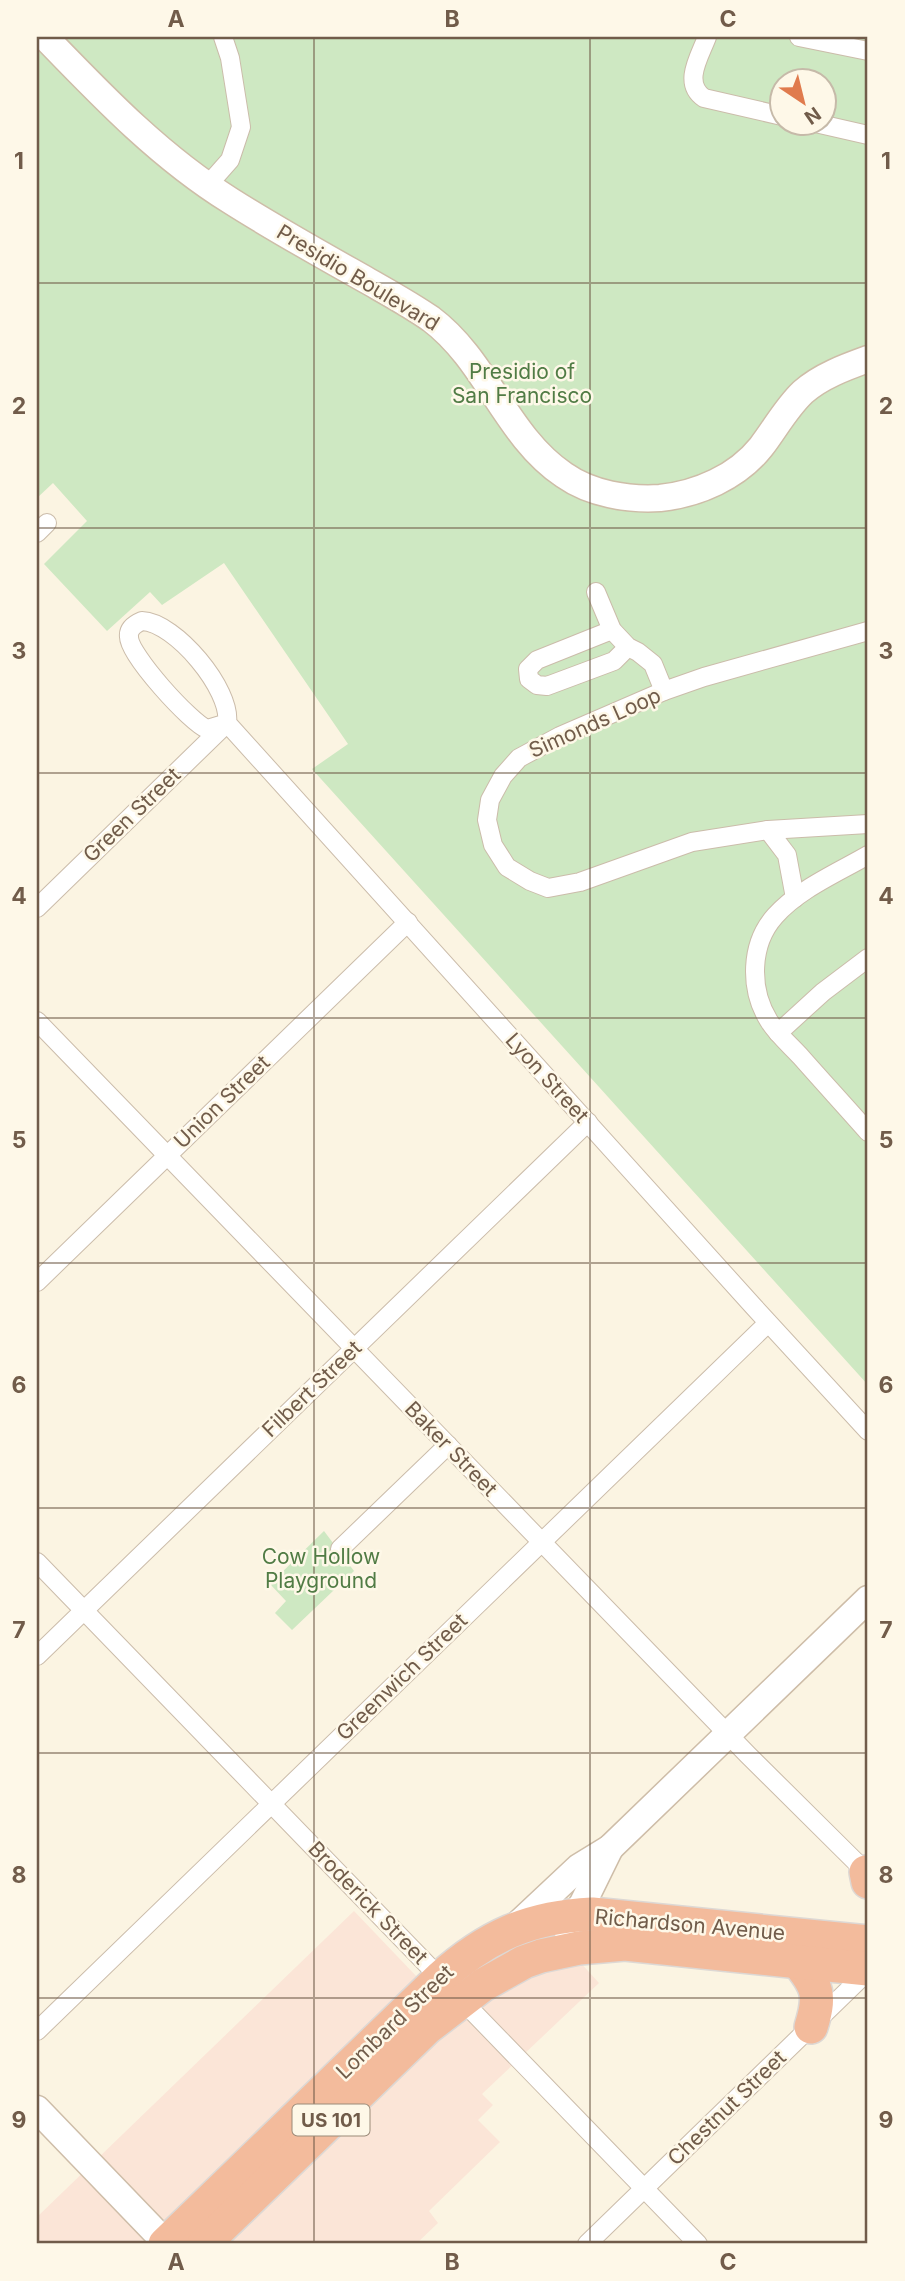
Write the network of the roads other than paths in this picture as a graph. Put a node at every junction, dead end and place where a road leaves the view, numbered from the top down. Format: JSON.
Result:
{"nodes":[{"id":1,"x":45,"y":37,"type":"edge"},
{"id":2,"x":223,"y":37,"type":"edge"},
{"id":3,"x":707,"y":37,"type":"edge"},
{"id":4,"x":799,"y":37,"type":"edge"},
{"id":5,"x":868,"y":51,"type":"edge"},
{"id":6,"x":768,"y":113,"type":"edge"},
{"id":7,"x":838,"y":128,"type":"edge"},
{"id":8,"x":868,"y":135,"type":"edge"},
{"id":9,"x":207,"y":186,"type":"junction"},
{"id":10,"x":868,"y":359,"type":"edge"},
{"id":11,"x":596,"y":592,"type":"dead end"},
{"id":12,"x":612,"y":630,"type":"junction"},
{"id":13,"x":868,"y":631,"type":"edge"},
{"id":14,"x":628,"y":647,"type":"junction"},
{"id":15,"x":664,"y":691,"type":"junction"},
{"id":16,"x":227,"y":723,"type":"junction"},
{"id":17,"x":868,"y":824,"type":"edge"},
{"id":18,"x":768,"y":830,"type":"junction"},
{"id":19,"x":868,"y":855,"type":"edge"},
{"id":20,"x":795,"y":898,"type":"junction"},
{"id":21,"x":37,"y":908,"type":"edge"},
{"id":22,"x":408,"y":922,"type":"junction"},
{"id":23,"x":868,"y":958,"type":"edge"},
{"id":24,"x":37,"y":1021,"type":"edge"},
{"id":25,"x":778,"y":1033,"type":"junction"},
{"id":26,"x":587,"y":1122,"type":"junction"},
{"id":27,"x":868,"y":1132,"type":"edge"},
{"id":28,"x":167,"y":1156,"type":"junction"},
{"id":29,"x":37,"y":1282,"type":"edge"},
{"id":30,"x":768,"y":1323,"type":"junction"},
{"id":31,"x":354,"y":1349,"type":"junction"},
{"id":32,"x":868,"y":1431,"type":"edge"},
{"id":33,"x":447,"y":1445,"type":"junction"},
{"id":34,"x":541,"y":1542,"type":"junction"},
{"id":35,"x":340,"y":1549,"type":"dead end"},
{"id":36,"x":37,"y":1562,"type":"edge"},
{"id":37,"x":868,"y":1599,"type":"edge"},
{"id":38,"x":84,"y":1611,"type":"junction"},
{"id":39,"x":37,"y":1656,"type":"edge"},
{"id":40,"x":728,"y":1734,"type":"junction"},
{"id":41,"x":271,"y":1804,"type":"junction"},
{"id":42,"x":610,"y":1848,"type":"junction"},
{"id":43,"x":867,"y":1876,"type":"edge"},
{"id":44,"x":868,"y":1914,"type":"edge"},
{"id":45,"x":575,"y":1915,"type":"junction"},
{"id":46,"x":513,"y":1929,"type":"junction"},
{"id":47,"x":856,"y":1941,"type":"edge"},
{"id":48,"x":797,"y":1961,"type":"junction"},
{"id":49,"x":524,"y":1962,"type":"junction"},
{"id":50,"x":868,"y":1970,"type":"edge"},
{"id":51,"x":451,"y":1989,"type":"junction"},
{"id":52,"x":811,"y":2026,"type":"junction"},
{"id":53,"x":37,"y":2031,"type":"edge"},
{"id":54,"x":37,"y":2109,"type":"edge"},
{"id":55,"x":644,"y":2188,"type":"junction"},
{"id":56,"x":166,"y":2244,"type":"edge"},
{"id":57,"x":204,"y":2244,"type":"edge"},
{"id":58,"x":587,"y":2244,"type":"edge"},
{"id":59,"x":698,"y":2244,"type":"edge"}],
"edges":[{"from":1,"to":9,"type":"street","name":"Presidio Boulevard"},
{"from":2,"to":9,"type":"street"},
{"from":3,"to":6,"type":"street"},
{"from":4,"to":5,"type":"street"},
{"from":7,"to":8,"type":"street"},
{"from":9,"to":10,"type":"street","name":"Presidio Boulevard"},
{"from":11,"to":12,"type":"street"},
{"from":12,"to":14,"type":"street"},
{"from":12,"to":14,"type":"street"},
{"from":13,"to":15,"type":"street","name":"Simonds Loop"},
{"from":14,"to":15,"type":"street"},
{"from":15,"to":18,"type":"street","name":"Simonds Loop"},
{"from":16,"to":16,"type":"street","name":"Lyon Street"},
{"from":16,"to":21,"type":"street","name":"Green Street"},
{"from":16,"to":22,"type":"street","name":"Lyon Street"},
{"from":17,"to":18,"type":"street","name":"Simonds Loop"},
{"from":18,"to":20,"type":"street"},
{"from":19,"to":20,"type":"street"},
{"from":20,"to":25,"type":"street"},
{"from":22,"to":26,"type":"street","name":"Lyon Street"},
{"from":22,"to":28,"type":"street","name":"Union Street"},
{"from":23,"to":25,"type":"street"},
{"from":24,"to":28,"type":"street","name":"Baker Street"},
{"from":25,"to":27,"type":"street"},
{"from":26,"to":30,"type":"street","name":"Lyon Street"},
{"from":26,"to":31,"type":"street","name":"Filbert Street"},
{"from":28,"to":29,"type":"street","name":"Union Street"},
{"from":28,"to":31,"type":"street","name":"Baker Street"},
{"from":30,"to":32,"type":"street","name":"Lyon Street"},
{"from":30,"to":34,"type":"street","name":"Greenwich Street"},
{"from":31,"to":33,"type":"street","name":"Baker Street"},
{"from":31,"to":38,"type":"street","name":"Filbert Street"},
{"from":33,"to":34,"type":"street","name":"Baker Street"},
{"from":33,"to":35,"type":"street"},
{"from":34,"to":40,"type":"street","name":"Baker Street"},
{"from":34,"to":41,"type":"street","name":"Greenwich Street"},
{"from":36,"to":38,"type":"street","name":"Broderick Street"},
{"from":37,"to":40,"type":"street","name":"Lombard Street"},
{"from":38,"to":39,"type":"street","name":"Filbert Street"},
{"from":38,"to":41,"type":"street","name":"Broderick Street"},
{"from":40,"to":42,"type":"street","name":"Lombard Street"},
{"from":40,"to":43,"type":"street","name":"Baker Street"},
{"from":41,"to":51,"type":"street","name":"Broderick Street"},
{"from":41,"to":53,"type":"street","name":"Greenwich Street"},
{"from":42,"to":45,"type":"street","name":"Lombard Street"},
{"from":42,"to":46,"type":"street","name":"Lombard Street"},
{"from":44,"to":47,"type":"highway"},
{"from":45,"to":46,"type":"highway","name":"Richardson Avenue","number":"US 101"},
{"from":45,"to":47,"type":"highway","name":"Richardson Avenue","number":"US 101"},
{"from":45,"to":49,"type":"street","name":"Lombard Street"},
{"from":46,"to":51,"type":"highway","name":"Lombard Street","number":"US 101"},
{"from":48,"to":49,"type":"highway","name":"Richardson Avenue","number":"US 101"},
{"from":48,"to":50,"type":"highway","name":"Richardson Avenue","number":"US 101"},
{"from":48,"to":52,"type":"highway"},
{"from":49,"to":51,"type":"highway","name":"Lombard Street","number":"US 101"},
{"from":50,"to":52,"type":"street","name":"Chestnut Street"},
{"from":51,"to":55,"type":"street","name":"Broderick Street"},
{"from":51,"to":56,"type":"highway","name":"Lombard Street","number":"US 101"},
{"from":51,"to":57,"type":"highway","name":"Lombard Street","number":"US 101"},
{"from":52,"to":55,"type":"street","name":"Chestnut Street"},
{"from":54,"to":56,"type":"street"},
{"from":55,"to":58,"type":"street","name":"Chestnut Street"},
{"from":55,"to":59,"type":"street","name":"Broderick Street"}]}
